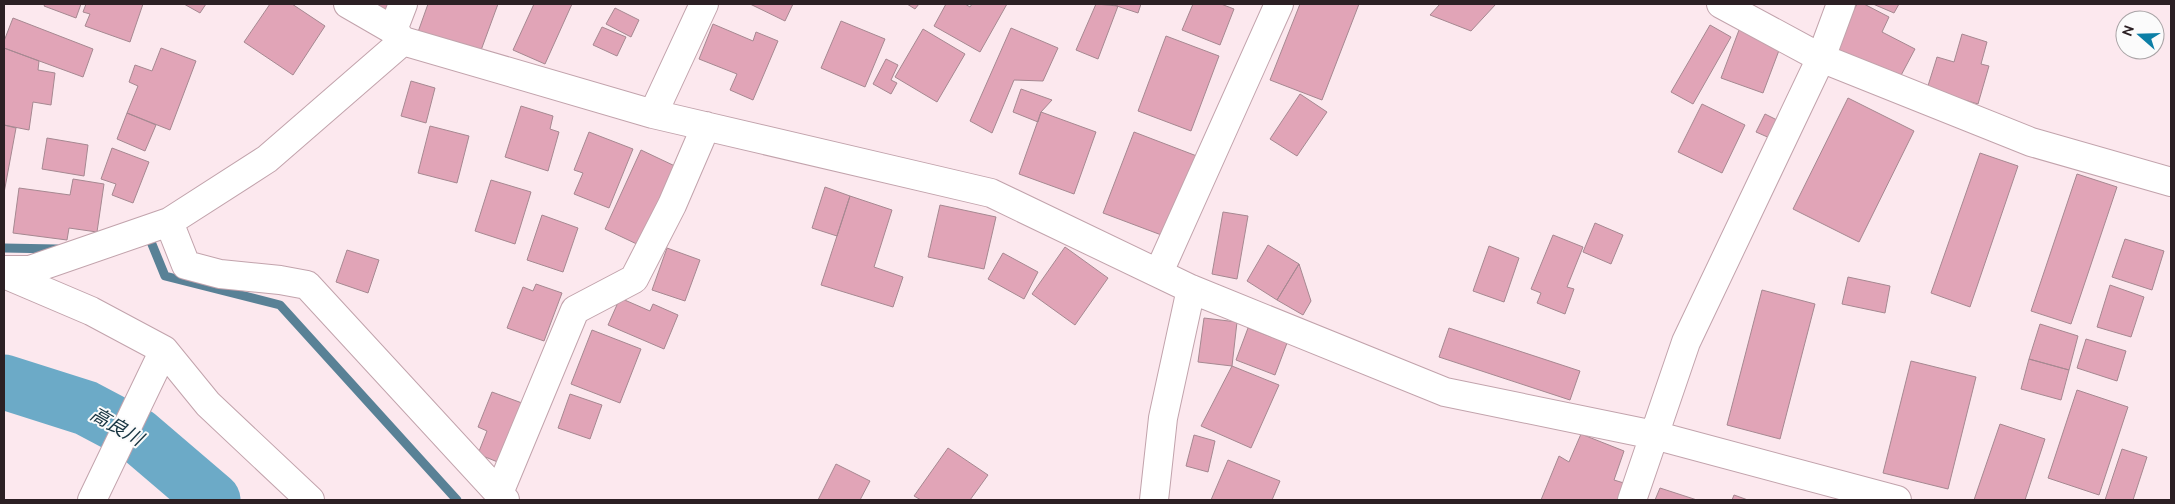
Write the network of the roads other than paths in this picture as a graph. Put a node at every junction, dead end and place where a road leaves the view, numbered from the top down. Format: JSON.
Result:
{"nodes":[{"id":1,"x":348,"y":4,"type":"edge"},
{"id":2,"x":403,"y":4,"type":"edge"},
{"id":3,"x":704,"y":4,"type":"edge"},
{"id":4,"x":1279,"y":4,"type":"edge"},
{"id":5,"x":1721,"y":4,"type":"edge"},
{"id":6,"x":1841,"y":4,"type":"edge"},
{"id":7,"x":398,"y":36,"type":"junction"},
{"id":8,"x":1821,"y":58,"type":"junction"},
{"id":9,"x":653,"y":114,"type":"junction"},
{"id":10,"x":706,"y":126,"type":"junction"},
{"id":11,"x":2171,"y":182,"type":"edge"},
{"id":12,"x":169,"y":222,"type":"junction"},
{"id":13,"x":4,"y":272,"type":"edge"},
{"id":14,"x":1159,"y":272,"type":"junction"},
{"id":15,"x":1191,"y":289,"type":"junction"},
{"id":16,"x":164,"y":350,"type":"junction"},
{"id":17,"x":1654,"y":435,"type":"junction"},
{"id":18,"x":502,"y":497,"type":"edge"},
{"id":19,"x":92,"y":500,"type":"edge"},
{"id":20,"x":310,"y":500,"type":"edge"},
{"id":21,"x":1154,"y":500,"type":"edge"},
{"id":22,"x":1632,"y":500,"type":"edge"},
{"id":23,"x":1897,"y":500,"type":"edge"}],
"edges":[{"from":1,"to":7,"type":"street"},
{"from":2,"to":7,"type":"street"},
{"from":3,"to":9,"type":"street"},
{"from":4,"to":14,"type":"street"},
{"from":5,"to":8,"type":"street"},
{"from":6,"to":8,"type":"street"},
{"from":7,"to":9,"type":"street"},
{"from":7,"to":12,"type":"street"},
{"from":8,"to":11,"type":"street"},
{"from":8,"to":17,"type":"street"},
{"from":9,"to":10,"type":"street"},
{"from":10,"to":14,"type":"street"},
{"from":10,"to":18,"type":"street"},
{"from":12,"to":13,"type":"street"},
{"from":12,"to":18,"type":"street"},
{"from":13,"to":16,"type":"street"},
{"from":14,"to":15,"type":"street"},
{"from":15,"to":17,"type":"street"},
{"from":15,"to":21,"type":"street"},
{"from":16,"to":19,"type":"street"},
{"from":16,"to":20,"type":"street"},
{"from":17,"to":22,"type":"street"},
{"from":17,"to":23,"type":"street"}]}
